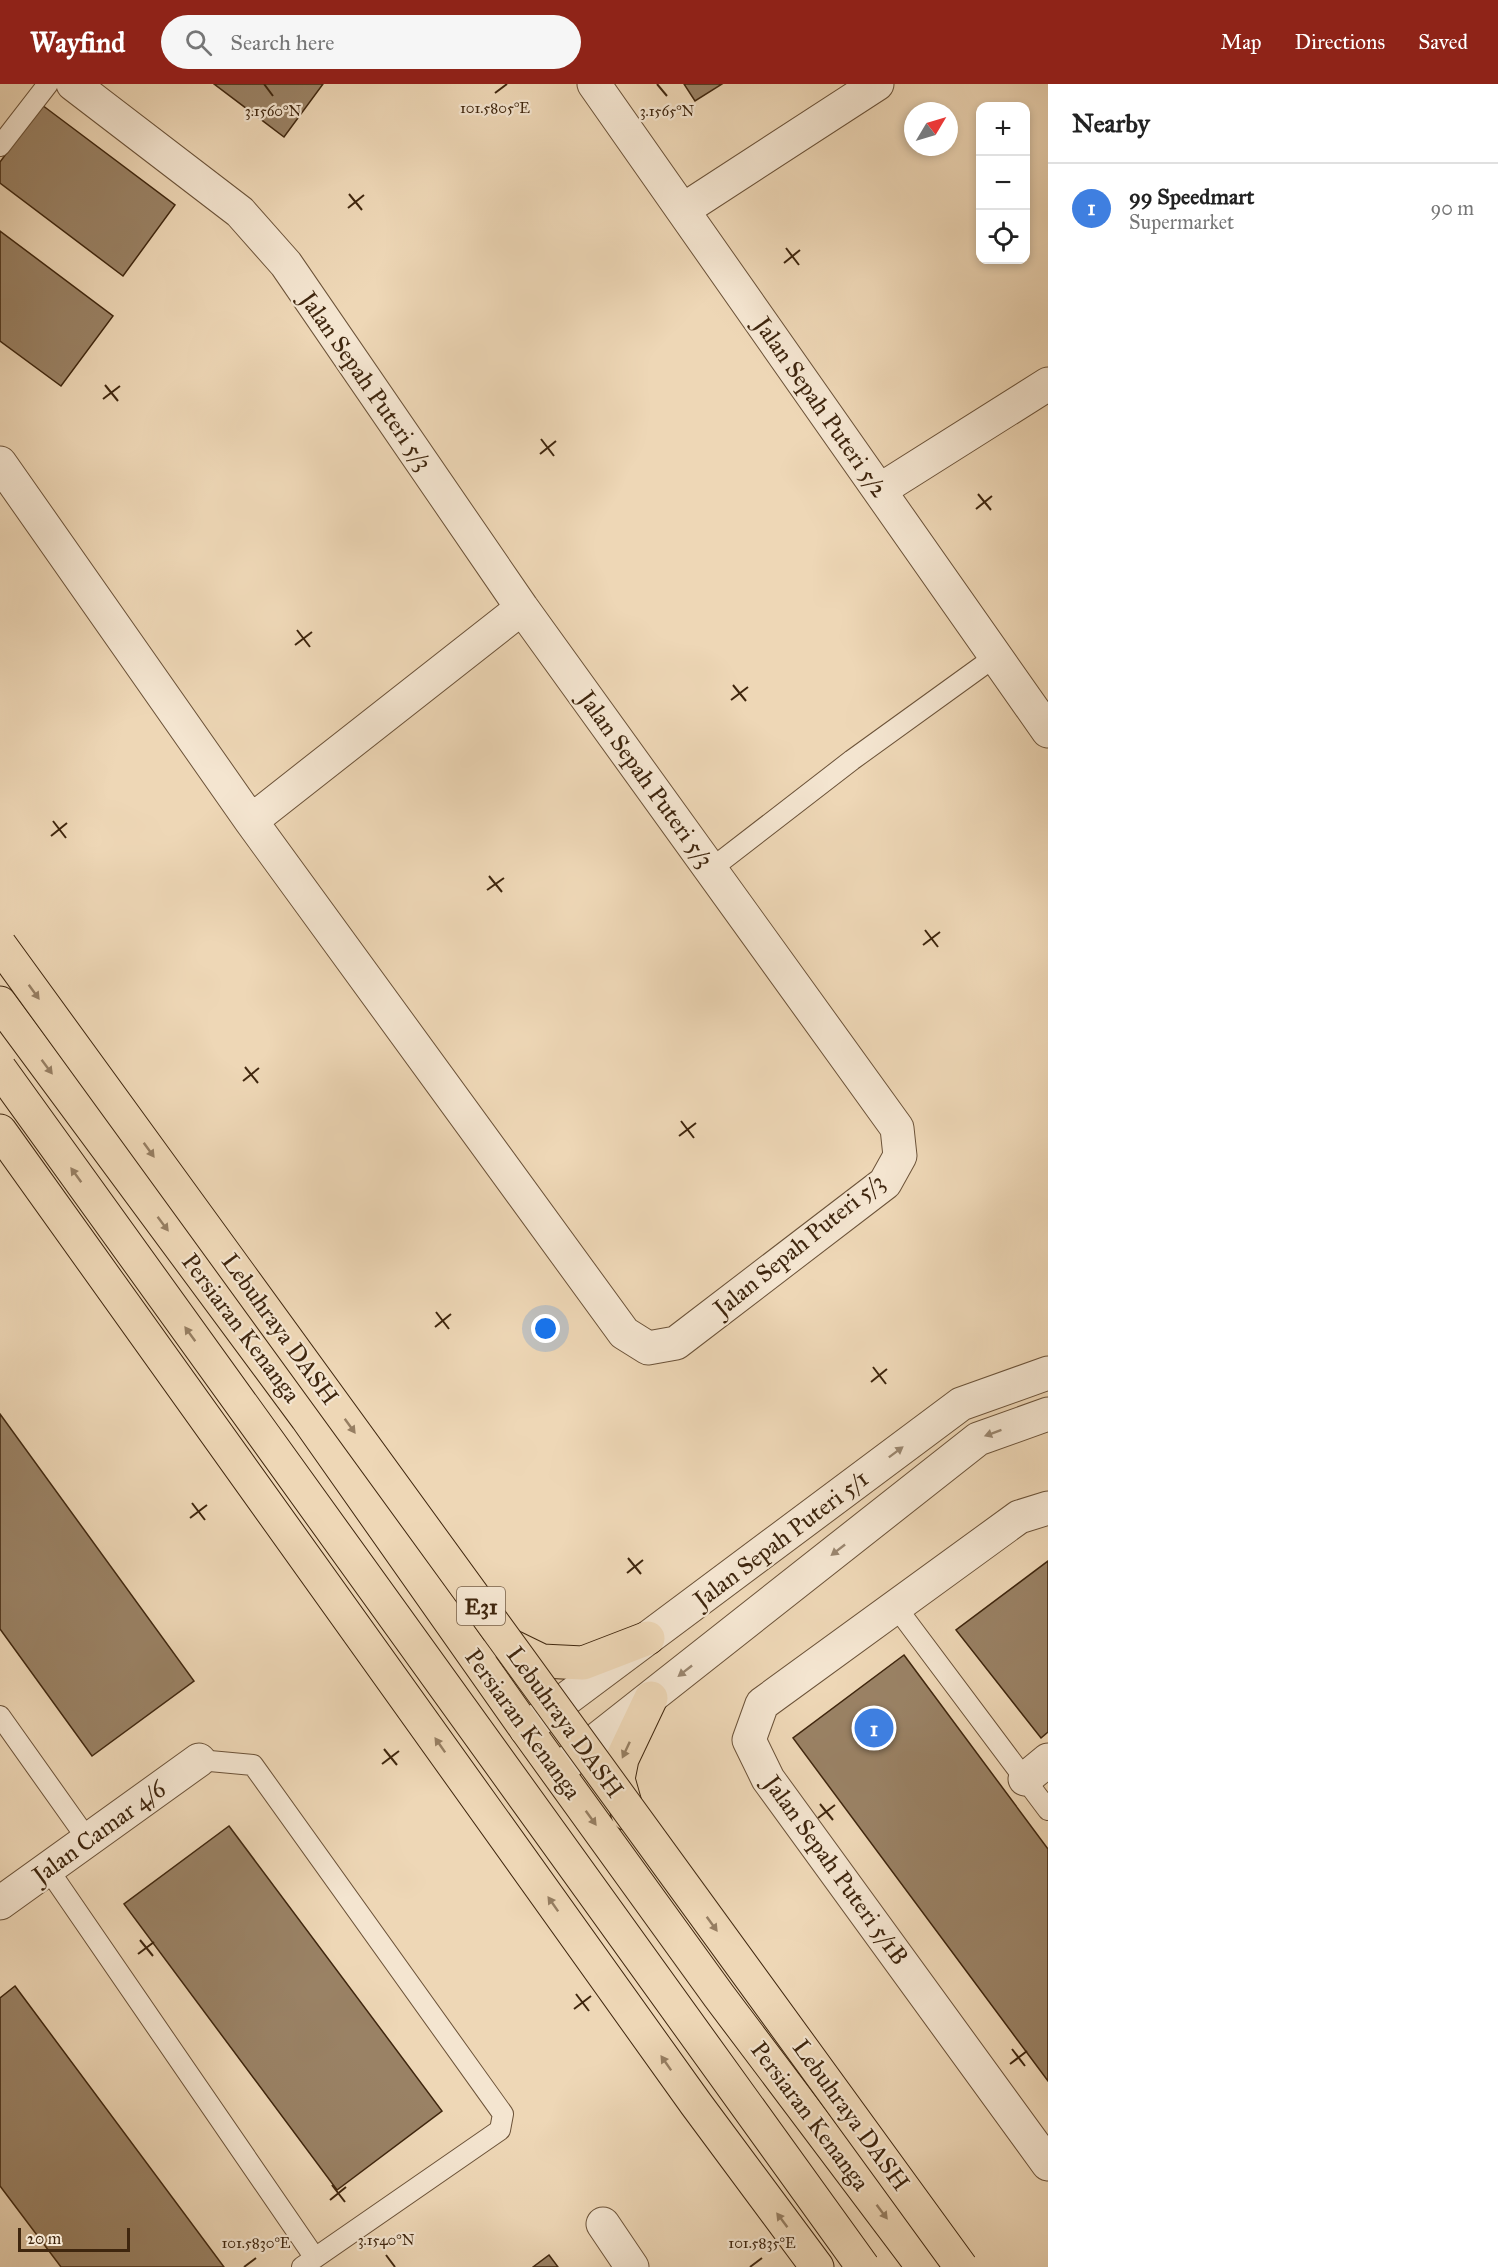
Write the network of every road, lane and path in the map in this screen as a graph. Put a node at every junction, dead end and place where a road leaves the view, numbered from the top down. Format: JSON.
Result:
{"nodes":[{"id":1,"x":48,"y":84,"type":"edge"},
{"id":2,"x":74,"y":84,"type":"edge"},
{"id":3,"x":594,"y":84,"type":"edge"},
{"id":4,"x":877,"y":84,"type":"edge"},
{"id":5,"x":0,"y":146,"type":"edge"},
{"id":6,"x":683,"y":210,"type":"junction"},
{"id":7,"x":1048,"y":384,"type":"edge"},
{"id":8,"x":0,"y":462,"type":"edge"},
{"id":9,"x":880,"y":490,"type":"junction"},
{"id":10,"x":522,"y":608,"type":"junction"},
{"id":11,"x":996,"y":656,"type":"junction"},
{"id":12,"x":1048,"y":731,"type":"edge"},
{"id":13,"x":251,"y":820,"type":"junction"},
{"id":14,"x":711,"y":869,"type":"junction"},
{"id":15,"x":0,"y":945,"type":"edge"},
{"id":16,"x":0,"y":1003,"type":"edge"},
{"id":17,"x":0,"y":1069,"type":"edge"},
{"id":18,"x":0,"y":1131,"type":"edge"},
{"id":19,"x":63,"y":1217,"type":"junction"},
{"id":20,"x":1048,"y":1373,"type":"edge"},
{"id":21,"x":1048,"y":1414,"type":"edge"},
{"id":22,"x":307,"y":1418,"type":"junction"},
{"id":23,"x":1048,"y":1508,"type":"edge"},
{"id":24,"x":896,"y":1607,"type":"junction"},
{"id":25,"x":648,"y":1638,"type":"junction"},
{"id":26,"x":651,"y":1698,"type":"junction"},
{"id":27,"x":0,"y":1716,"type":"edge"},
{"id":28,"x":526,"y":1729,"type":"junction"},
{"id":29,"x":199,"y":1760,"type":"joint"},
{"id":30,"x":1036,"y":1769,"type":"edge"},
{"id":31,"x":557,"y":1771,"type":"junction"},
{"id":32,"x":523,"y":1774,"type":"junction"},
{"id":33,"x":1048,"y":1810,"type":"edge"},
{"id":34,"x":88,"y":1840,"type":"junction"},
{"id":35,"x":48,"y":1869,"type":"junction"},
{"id":36,"x":0,"y":1903,"type":"edge"},
{"id":37,"x":719,"y":1996,"type":"junction"},
{"id":38,"x":1048,"y":2164,"type":"edge"},
{"id":39,"x":603,"y":2224,"type":"dead end"},
{"id":40,"x":308,"y":2263,"type":"edge"},
{"id":41,"x":632,"y":2267,"type":"edge"},
{"id":42,"x":817,"y":2267,"type":"edge"},
{"id":43,"x":835,"y":2267,"type":"edge"},
{"id":44,"x":863,"y":2267,"type":"edge"},
{"id":45,"x":923,"y":2267,"type":"edge"},
{"id":46,"x":961,"y":2267,"type":"edge"}],
"edges":[{"from":1,"to":5,"type":"lane"},
{"from":2,"to":10,"type":"street","name":"Jalan Sepah Puteri 5/3"},
{"from":3,"to":6,"type":"street","name":"Jalan Sepah Puteri 5/2"},
{"from":4,"to":6,"type":"street"},
{"from":6,"to":9,"type":"street","name":"Jalan Sepah Puteri 5/2"},
{"from":7,"to":9,"type":"street"},
{"from":8,"to":13,"type":"street","name":"Jalan Sepah Puteri 5/3"},
{"from":9,"to":11,"type":"street","name":"Jalan Sepah Puteri 5/2"},
{"from":10,"to":13,"type":"street"},
{"from":10,"to":14,"type":"street","name":"Jalan Sepah Puteri 5/3"},
{"from":11,"to":12,"type":"street","name":"Jalan Sepah Puteri 5/2"},
{"from":11,"to":14,"type":"lane"},
{"from":13,"to":14,"type":"street","name":"Jalan Sepah Puteri 5/3"},
{"from":15,"to":46,"type":"main road","name":"Lebuhraya DASH","number":"E31","one_way":true,"bridge":true},
{"from":16,"to":22,"type":"main road","name":"Persiaran Kenanga","one_way":true},
{"from":44,"to":17,"type":"main road","one_way":true,"bridge":true},
{"from":18,"to":19,"type":"main road"},
{"from":19,"to":32,"type":"main road"},
{"from":42,"to":19,"type":"main road","one_way":true},
{"from":25,"to":20,"type":"street","name":"Jalan Sepah Puteri 5/1","one_way":true},
{"from":21,"to":26,"type":"street","one_way":true},
{"from":22,"to":25,"type":"main road"},
{"from":22,"to":28,"type":"main road","name":"Persiaran Kenanga"},
{"from":23,"to":24,"type":"street","name":"Jalan Sepah Puteri 5/1B"},
{"from":24,"to":30,"type":"lane"},
{"from":24,"to":38,"type":"street","name":"Jalan Sepah Puteri 5/1B"},
{"from":25,"to":28,"type":"street","name":"Jalan Sepah Puteri 5/1"},
{"from":26,"to":31,"type":"street"},
{"from":26,"to":37,"type":"main road","one_way":true},
{"from":27,"to":34,"type":"lane"},
{"from":28,"to":31,"type":"main road","name":"Persiaran Kenanga"},
{"from":28,"to":32,"type":"main road"},
{"from":29,"to":34,"type":"street","name":"Jalan Camar 4/6"},
{"from":29,"to":40,"type":"lane"},
{"from":30,"to":33,"type":"lane"},
{"from":31,"to":32,"type":"main road"},
{"from":31,"to":37,"type":"main road","name":"Persiaran Kenanga","one_way":true},
{"from":32,"to":43,"type":"main road"},
{"from":34,"to":35,"type":"street","name":"Jalan Camar 4/6"},
{"from":35,"to":36,"type":"street","name":"Jalan Camar 4/6"},
{"from":35,"to":40,"type":"lane"},
{"from":37,"to":45,"type":"main road","name":"Persiaran Kenanga","one_way":true},
{"from":39,"to":41,"type":"street"}]}
